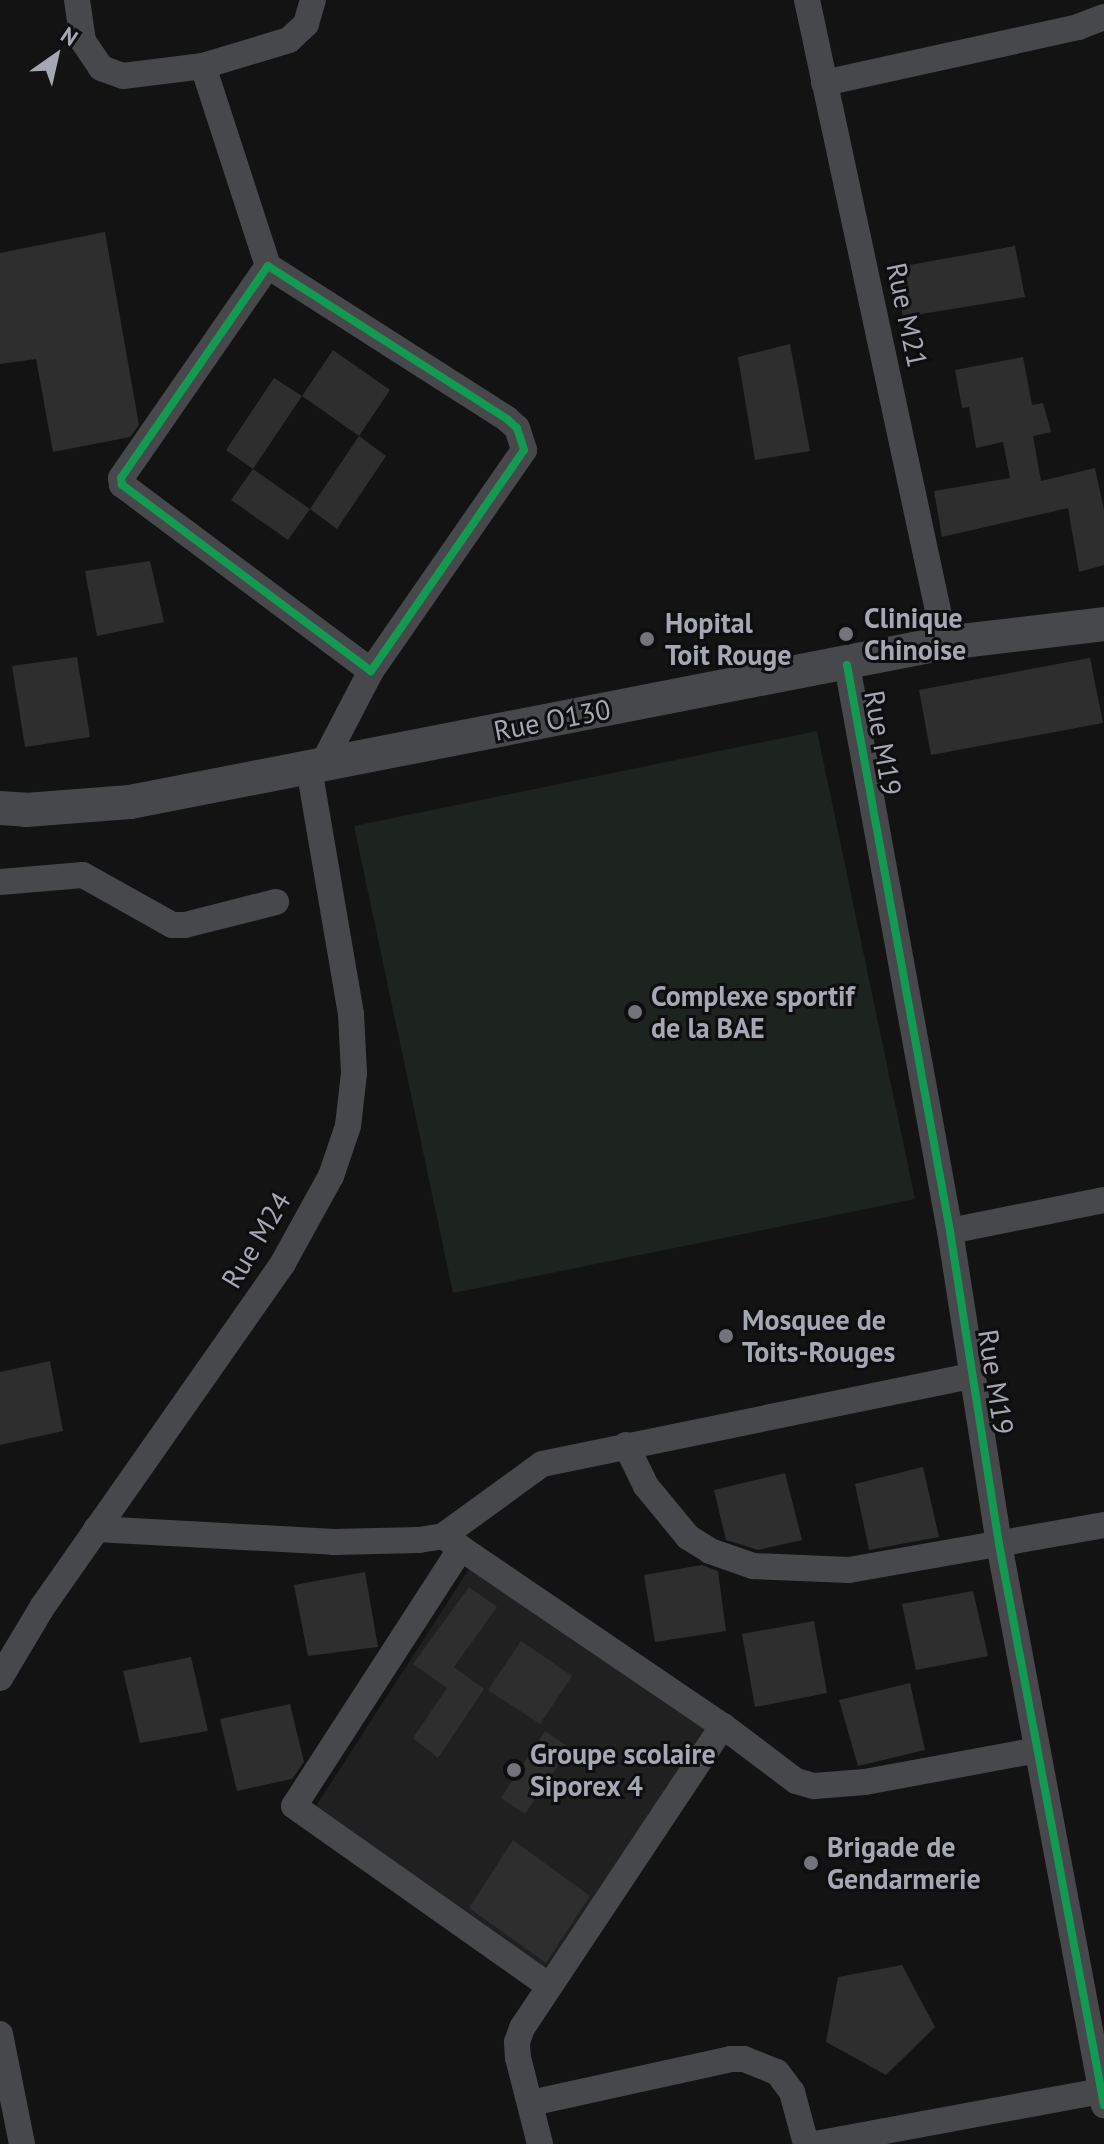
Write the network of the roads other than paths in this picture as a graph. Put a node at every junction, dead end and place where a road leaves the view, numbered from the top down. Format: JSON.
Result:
{"nodes":[{"id":1,"x":77,"y":0,"type":"edge"},
{"id":2,"x":313,"y":0,"type":"edge"},
{"id":3,"x":807,"y":0,"type":"edge"},
{"id":4,"x":1104,"y":17,"type":"edge"},
{"id":5,"x":203,"y":66,"type":"junction"},
{"id":6,"x":824,"y":83,"type":"junction"},
{"id":7,"x":268,"y":266,"type":"junction"},
{"id":8,"x":1104,"y":624,"type":"edge"},
{"id":9,"x":945,"y":643,"type":"junction"},
{"id":10,"x":847,"y":665,"type":"junction"},
{"id":11,"x":371,"y":671,"type":"junction"},
{"id":12,"x":315,"y":766,"type":"junction"},
{"id":13,"x":0,"y":808,"type":"edge"},
{"id":14,"x":0,"y":882,"type":"edge"},
{"id":15,"x":276,"y":902,"type":"dead end"},
{"id":16,"x":1104,"y":1200,"type":"edge"},
{"id":17,"x":950,"y":1231,"type":"junction"},
{"id":18,"x":972,"y":1376,"type":"junction"},
{"id":19,"x":626,"y":1445,"type":"junction"},
{"id":20,"x":1104,"y":1525,"type":"edge"},
{"id":21,"x":96,"y":1529,"type":"junction"},
{"id":22,"x":452,"y":1542,"type":"junction"},
{"id":23,"x":999,"y":1544,"type":"junction"},
{"id":24,"x":0,"y":1677,"type":"edge"},
{"id":25,"x":723,"y":1726,"type":"junction"},
{"id":26,"x":1037,"y":1750,"type":"junction"},
{"id":27,"x":548,"y":1985,"type":"junction"},
{"id":28,"x":0,"y":2034,"type":"edge"},
{"id":29,"x":1099,"y":2042,"type":"edge"},
{"id":30,"x":1103,"y":2098,"type":"edge"},
{"id":31,"x":531,"y":2103,"type":"junction"},
{"id":32,"x":22,"y":2144,"type":"edge"},
{"id":33,"x":540,"y":2144,"type":"edge"},
{"id":34,"x":806,"y":2144,"type":"edge"},
{"id":35,"x":815,"y":2144,"type":"edge"}],
"edges":[{"from":1,"to":5,"type":"street"},
{"from":2,"to":5,"type":"street"},
{"from":3,"to":6,"type":"street","name":"Rue M21"},
{"from":4,"to":6,"type":"street"},
{"from":5,"to":7,"type":"street"},
{"from":6,"to":9,"type":"street","name":"Rue M21"},
{"from":7,"to":11,"type":"street"},
{"from":7,"to":11,"type":"street"},
{"from":8,"to":9,"type":"street","name":"Rue O130"},
{"from":9,"to":10,"type":"street","name":"Rue O130"},
{"from":10,"to":12,"type":"street","name":"Rue O130"},
{"from":10,"to":17,"type":"street","name":"Rue M19"},
{"from":11,"to":12,"type":"street"},
{"from":12,"to":13,"type":"street","name":"Rue O130"},
{"from":12,"to":21,"type":"street","name":"Rue M24"},
{"from":14,"to":15,"type":"street"},
{"from":16,"to":17,"type":"street"},
{"from":17,"to":18,"type":"street","name":"Rue M19"},
{"from":18,"to":19,"type":"street"},
{"from":18,"to":23,"type":"street","name":"Rue M19"},
{"from":19,"to":22,"type":"street"},
{"from":19,"to":23,"type":"street"},
{"from":20,"to":23,"type":"street"},
{"from":21,"to":22,"type":"street"},
{"from":21,"to":24,"type":"street","name":"Rue M24"},
{"from":22,"to":25,"type":"street"},
{"from":22,"to":27,"type":"street"},
{"from":23,"to":26,"type":"street","name":"Rue M19"},
{"from":25,"to":26,"type":"street"},
{"from":25,"to":27,"type":"street"},
{"from":26,"to":29,"type":"street","name":"Rue M19"},
{"from":27,"to":31,"type":"street"},
{"from":28,"to":32,"type":"street"},
{"from":29,"to":30,"type":"street","name":"Rue M19"},
{"from":30,"to":35,"type":"street"},
{"from":31,"to":33,"type":"street"},
{"from":31,"to":34,"type":"street"}]}
